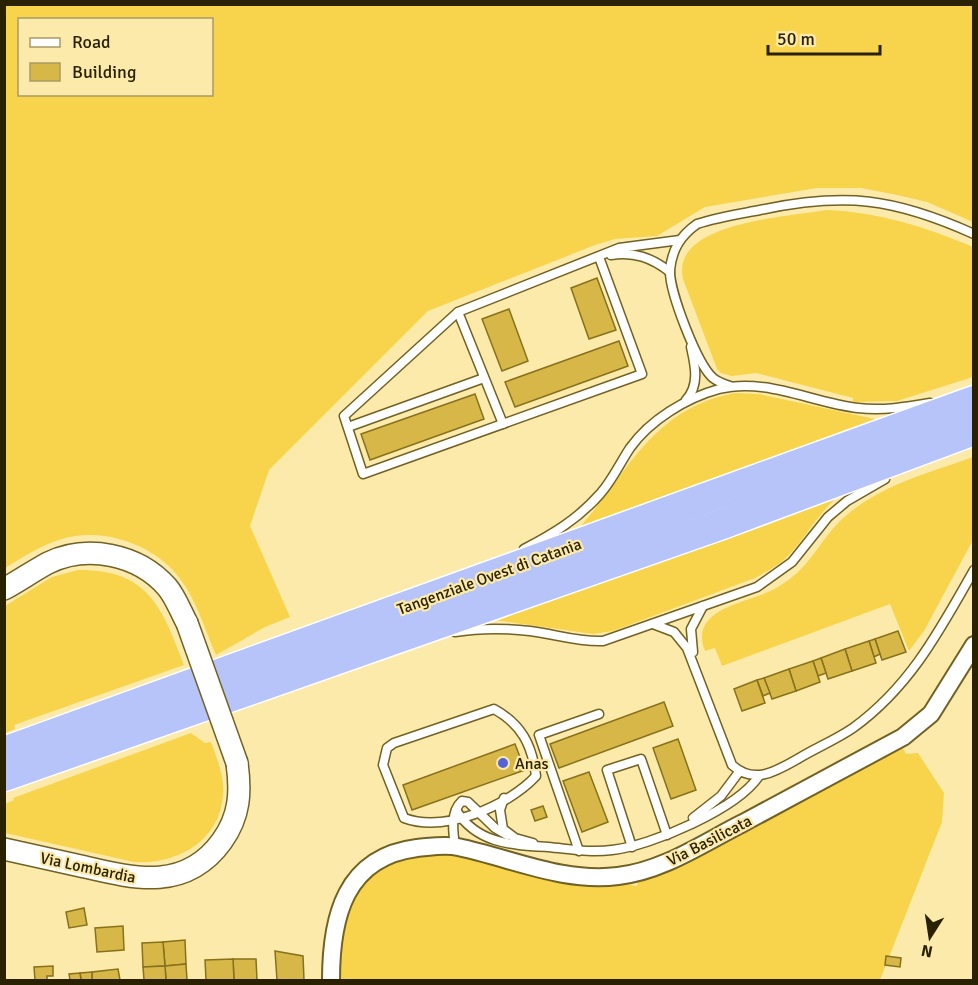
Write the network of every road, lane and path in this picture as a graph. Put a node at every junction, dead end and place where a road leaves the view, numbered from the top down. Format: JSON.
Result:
{"nodes":[{"id":1,"x":974,"y":234,"type":"edge"},
{"id":2,"x":680,"y":240,"type":"junction"},
{"id":3,"x":599,"y":257,"type":"junction"},
{"id":4,"x":670,"y":272,"type":"junction"},
{"id":5,"x":458,"y":312,"type":"junction"},
{"id":6,"x":688,"y":329,"type":"junction"},
{"id":7,"x":484,"y":378,"type":"junction"},
{"id":8,"x":735,"y":387,"type":"junction"},
{"id":9,"x":942,"y":401,"type":"dead end"},
{"id":10,"x":974,"y":401,"type":"edge"},
{"id":11,"x":680,"y":406,"type":"junction"},
{"id":12,"x":503,"y":424,"type":"junction"},
{"id":13,"x":348,"y":427,"type":"junction"},
{"id":14,"x":974,"y":430,"type":"edge"},
{"id":15,"x":897,"y":474,"type":"dead end"},
{"id":16,"x":514,"y":554,"type":"dead end"},
{"id":17,"x":974,"y":570,"type":"edge"},
{"id":18,"x":4,"y":589,"type":"edge"},
{"id":19,"x":704,"y":605,"type":"junction"},
{"id":20,"x":652,"y":623,"type":"junction"},
{"id":21,"x":449,"y":633,"type":"dead end"},
{"id":22,"x":974,"y":645,"type":"edge"},
{"id":23,"x":247,"y":653,"type":"dead end"},
{"id":24,"x":696,"y":667,"type":"junction"},
{"id":25,"x":229,"y":683,"type":"junction"},
{"id":26,"x":264,"y":694,"type":"dead end"},
{"id":27,"x":599,"y":714,"type":"dead end"},
{"id":28,"x":4,"y":752,"type":"edge"},
{"id":29,"x":739,"y":772,"type":"junction"},
{"id":30,"x":4,"y":776,"type":"edge"},
{"id":31,"x":759,"y":776,"type":"junction"},
{"id":32,"x":504,"y":798,"type":"junction"},
{"id":33,"x":478,"y":812,"type":"junction"},
{"id":34,"x":458,"y":820,"type":"junction"},
{"id":35,"x":683,"y":826,"type":"junction"},
{"id":36,"x":507,"y":835,"type":"junction"},
{"id":37,"x":667,"y":835,"type":"junction"},
{"id":38,"x":455,"y":846,"type":"junction"},
{"id":39,"x":548,"y":847,"type":"junction"},
{"id":40,"x":632,"y":847,"type":"junction"},
{"id":41,"x":4,"y":849,"type":"edge"},
{"id":42,"x":579,"y":851,"type":"junction"},
{"id":43,"x":331,"y":981,"type":"edge"}],
"edges":[{"from":1,"to":2,"type":"lane"},
{"from":2,"to":3,"type":"lane"},
{"from":2,"to":4,"type":"lane"},
{"from":3,"to":4,"type":"lane"},
{"from":3,"to":5,"type":"lane"},
{"from":3,"to":12,"type":"lane"},
{"from":4,"to":6,"type":"lane"},
{"from":5,"to":7,"type":"lane"},
{"from":5,"to":13,"type":"lane"},
{"from":6,"to":8,"type":"lane"},
{"from":6,"to":11,"type":"lane"},
{"from":7,"to":12,"type":"lane"},
{"from":7,"to":13,"type":"lane"},
{"from":8,"to":9,"type":"lane"},
{"from":8,"to":11,"type":"lane"},
{"from":10,"to":25,"type":"highway","name":"Tangenziale Ovest di Catania"},
{"from":11,"to":16,"type":"lane"},
{"from":12,"to":13,"type":"lane"},
{"from":14,"to":25,"type":"highway","name":"Tangenziale Ovest di Catania"},
{"from":15,"to":19,"type":"lane"},
{"from":17,"to":31,"type":"lane"},
{"from":18,"to":41,"type":"street","name":"Via Lombardia","bridge":true},
{"from":19,"to":20,"type":"lane"},
{"from":19,"to":24,"type":"lane"},
{"from":20,"to":21,"type":"lane"},
{"from":20,"to":24,"type":"lane"},
{"from":22,"to":38,"type":"street","name":"Via Basilicata"},
{"from":23,"to":25,"type":"lane"},
{"from":24,"to":29,"type":"lane"},
{"from":25,"to":26,"type":"lane"},
{"from":25,"to":28,"type":"highway","name":"Tangenziale Ovest di Catania"},
{"from":25,"to":30,"type":"highway","name":"Tangenziale Ovest di Catania"},
{"from":27,"to":42,"type":"lane"},
{"from":29,"to":31,"type":"lane"},
{"from":29,"to":35,"type":"lane"},
{"from":31,"to":35,"type":"lane"},
{"from":32,"to":33,"type":"lane"},
{"from":32,"to":34,"type":"lane"},
{"from":32,"to":36,"type":"lane"},
{"from":33,"to":34,"type":"lane"},
{"from":33,"to":34,"type":"lane"},
{"from":33,"to":36,"type":"lane"},
{"from":34,"to":38,"type":"lane"},
{"from":34,"to":39,"type":"lane"},
{"from":35,"to":37,"type":"lane"},
{"from":36,"to":39,"type":"lane"},
{"from":37,"to":40,"type":"lane"},
{"from":37,"to":40,"type":"lane"},
{"from":38,"to":43,"type":"street","name":"Via Basilicata"},
{"from":39,"to":42,"type":"lane"},
{"from":40,"to":42,"type":"lane"}]}
